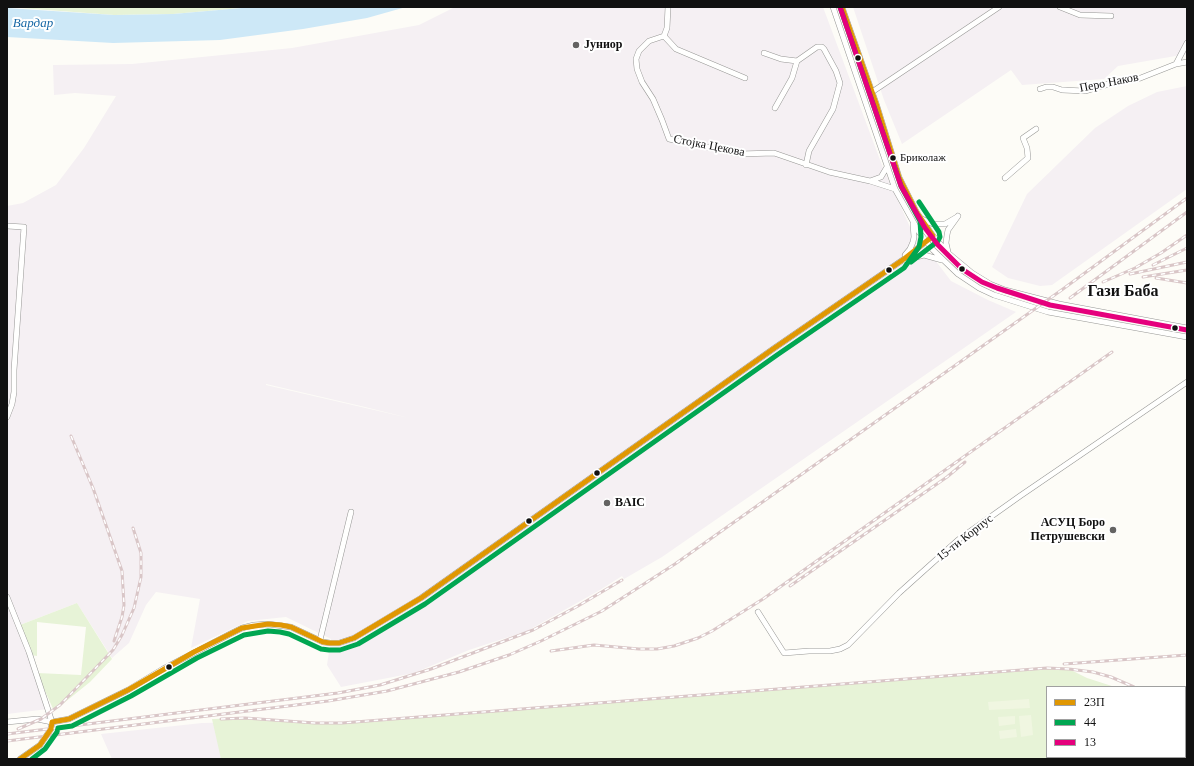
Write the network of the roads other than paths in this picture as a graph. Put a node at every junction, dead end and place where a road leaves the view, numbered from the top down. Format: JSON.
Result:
{"nodes":[{"id":1,"x":668,"y":7,"type":"edge"},
{"id":2,"x":833,"y":7,"type":"edge"},
{"id":3,"x":842,"y":7,"type":"edge"},
{"id":4,"x":999,"y":7,"type":"edge"},
{"id":5,"x":1060,"y":7,"type":"edge"},
{"id":6,"x":1110,"y":16,"type":"dead end"},
{"id":7,"x":664,"y":36,"type":"junction"},
{"id":8,"x":1187,"y":43,"type":"edge"},
{"id":9,"x":764,"y":54,"type":"dead end"},
{"id":10,"x":797,"y":61,"type":"junction"},
{"id":11,"x":1187,"y":62,"type":"edge"},
{"id":12,"x":1176,"y":64,"type":"junction"},
{"id":13,"x":745,"y":78,"type":"dead end"},
{"id":14,"x":1040,"y":89,"type":"dead end"},
{"id":15,"x":872,"y":92,"type":"junction"},
{"id":16,"x":775,"y":108,"type":"dead end"},
{"id":17,"x":1036,"y":129,"type":"dead end"},
{"id":18,"x":806,"y":165,"type":"junction"},
{"id":19,"x":887,"y":167,"type":"junction"},
{"id":20,"x":1005,"y":178,"type":"dead end"},
{"id":21,"x":870,"y":181,"type":"junction"},
{"id":22,"x":895,"y":189,"type":"junction"},
{"id":23,"x":921,"y":218,"type":"junction"},
{"id":24,"x":913,"y":223,"type":"junction"},
{"id":25,"x":7,"y":226,"type":"edge"},
{"id":26,"x":933,"y":236,"type":"junction"},
{"id":27,"x":926,"y":242,"type":"junction"},
{"id":28,"x":948,"y":253,"type":"junction"},
{"id":29,"x":944,"y":261,"type":"junction"},
{"id":30,"x":899,"y":262,"type":"junction"},
{"id":31,"x":1187,"y":328,"type":"edge"},
{"id":32,"x":1187,"y":337,"type":"edge"},
{"id":33,"x":1187,"y":382,"type":"edge"},
{"id":34,"x":7,"y":418,"type":"edge"},
{"id":35,"x":351,"y":512,"type":"dead end"},
{"id":36,"x":7,"y":597,"type":"edge"},
{"id":37,"x":758,"y":612,"type":"dead end"},
{"id":38,"x":320,"y":640,"type":"junction"},
{"id":39,"x":7,"y":722,"type":"edge"},
{"id":40,"x":52,"y":722,"type":"junction"},
{"id":41,"x":20,"y":759,"type":"edge"}],
"edges":[{"from":1,"to":7,"type":"street"},
{"from":2,"to":19,"type":"street"},
{"from":3,"to":15,"type":"street"},
{"from":4,"to":15,"type":"street"},
{"from":5,"to":6,"type":"street"},
{"from":7,"to":13,"type":"street"},
{"from":7,"to":18,"type":"street","name":"Стојка Цекова"},
{"from":8,"to":12,"type":"street"},
{"from":9,"to":10,"type":"street"},
{"from":10,"to":16,"type":"street"},
{"from":10,"to":18,"type":"street"},
{"from":11,"to":12,"type":"street","name":"Перо Наков"},
{"from":12,"to":14,"type":"street","name":"Перо Наков"},
{"from":15,"to":23,"type":"street"},
{"from":17,"to":20,"type":"street"},
{"from":18,"to":21,"type":"street","name":"Стојка Цекова"},
{"from":19,"to":21,"type":"street"},
{"from":19,"to":22,"type":"street"},
{"from":21,"to":22,"type":"street","name":"Стојка Цекова"},
{"from":22,"to":24,"type":"street"},
{"from":23,"to":26,"type":"street"},
{"from":23,"to":28,"type":"street"},
{"from":24,"to":27,"type":"street"},
{"from":24,"to":30,"type":"street"},
{"from":25,"to":34,"type":"street"},
{"from":26,"to":27,"type":"street"},
{"from":26,"to":28,"type":"street"},
{"from":27,"to":29,"type":"street"},
{"from":27,"to":30,"type":"street"},
{"from":28,"to":31,"type":"street"},
{"from":29,"to":30,"type":"street"},
{"from":29,"to":32,"type":"street"},
{"from":30,"to":38,"type":"street"},
{"from":33,"to":37,"type":"street","name":"15-ти Корпус"},
{"from":35,"to":38,"type":"street"},
{"from":36,"to":40,"type":"street"},
{"from":38,"to":40,"type":"street"},
{"from":39,"to":40,"type":"street"},
{"from":40,"to":41,"type":"street"}]}
